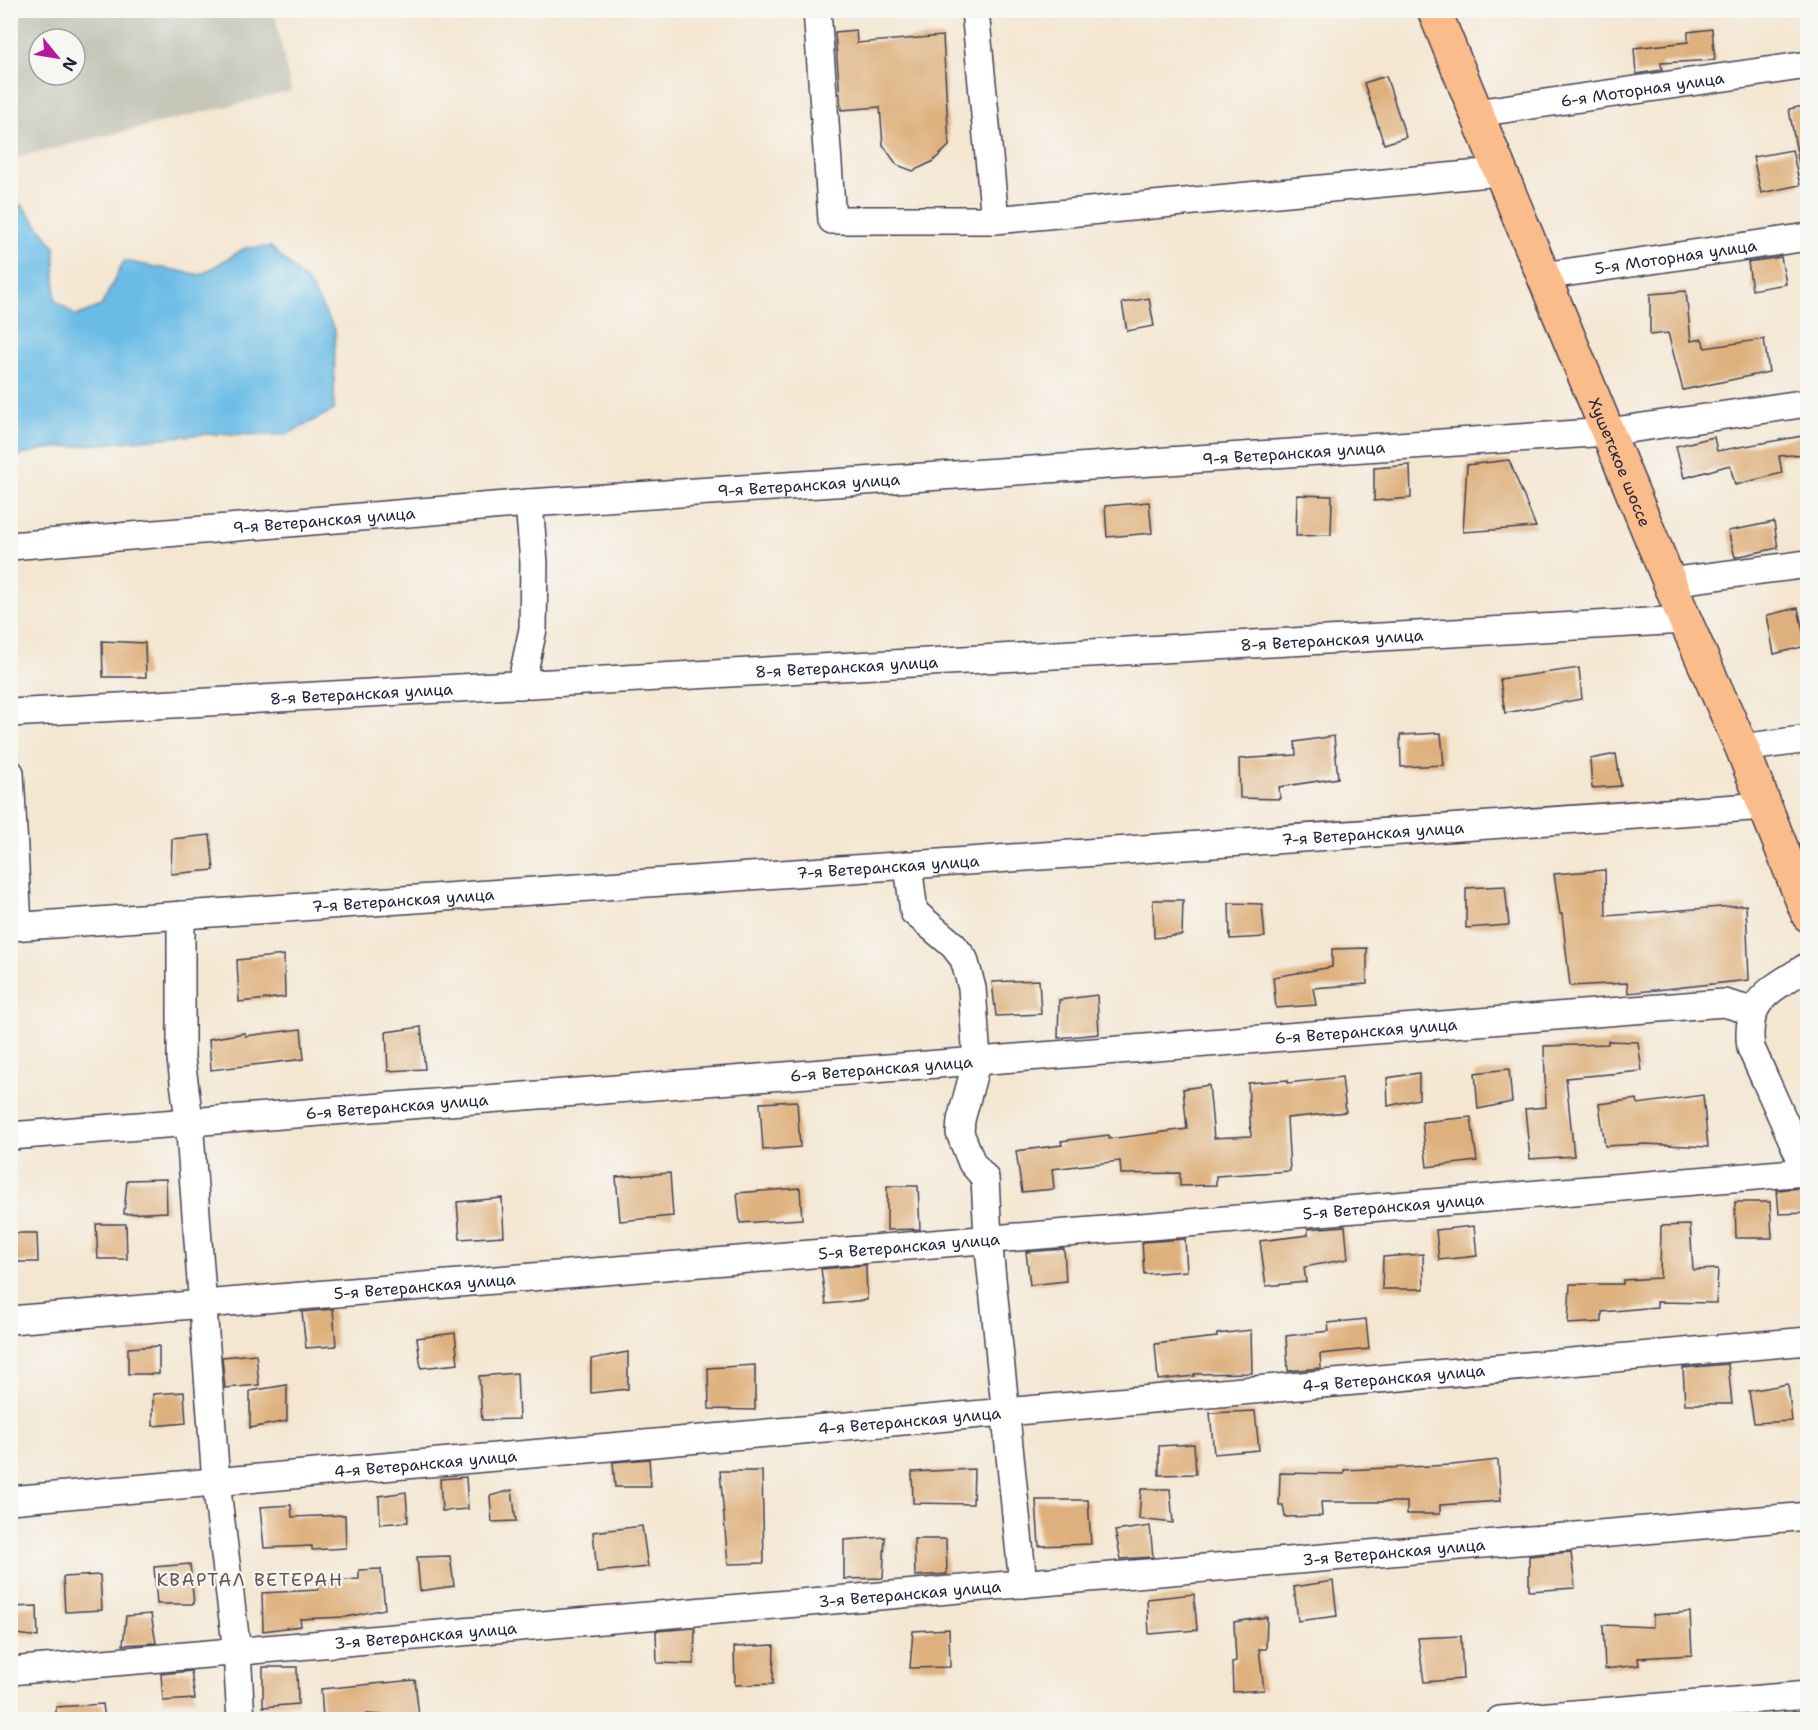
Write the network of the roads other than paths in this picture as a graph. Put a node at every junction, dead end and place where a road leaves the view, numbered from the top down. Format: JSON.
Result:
{"nodes":[{"id":1,"x":817,"y":10,"type":"edge"},
{"id":2,"x":975,"y":10,"type":"edge"},
{"id":3,"x":1434,"y":10,"type":"edge"},
{"id":4,"x":1808,"y":65,"type":"edge"},
{"id":5,"x":1476,"y":113,"type":"junction"},
{"id":6,"x":1500,"y":171,"type":"junction"},
{"id":7,"x":994,"y":220,"type":"junction"},
{"id":8,"x":1808,"y":237,"type":"edge"},
{"id":9,"x":1543,"y":276,"type":"junction"},
{"id":10,"x":1808,"y":403,"type":"edge"},
{"id":11,"x":1608,"y":432,"type":"junction"},
{"id":12,"x":529,"y":503,"type":"junction"},
{"id":13,"x":10,"y":546,"type":"edge"},
{"id":14,"x":1808,"y":564,"type":"edge"},
{"id":15,"x":1669,"y":582,"type":"junction"},
{"id":16,"x":1685,"y":620,"type":"junction"},
{"id":17,"x":521,"y":685,"type":"junction"},
{"id":18,"x":10,"y":713,"type":"edge"},
{"id":19,"x":1808,"y":739,"type":"edge"},
{"id":20,"x":1742,"y":748,"type":"junction"},
{"id":21,"x":10,"y":773,"type":"edge"},
{"id":22,"x":1766,"y":806,"type":"junction"},
{"id":23,"x":908,"y":866,"type":"junction"},
{"id":24,"x":181,"y":915,"type":"junction"},
{"id":25,"x":1808,"y":915,"type":"edge"},
{"id":26,"x":14,"y":927,"type":"edge"},
{"id":27,"x":1808,"y":966,"type":"edge"},
{"id":28,"x":1752,"y":1011,"type":"junction"},
{"id":29,"x":977,"y":1060,"type":"junction"},
{"id":30,"x":189,"y":1120,"type":"junction"},
{"id":31,"x":10,"y":1136,"type":"edge"},
{"id":32,"x":1807,"y":1173,"type":"edge"},
{"id":33,"x":988,"y":1239,"type":"junction"},
{"id":34,"x":201,"y":1304,"type":"junction"},
{"id":35,"x":10,"y":1320,"type":"edge"},
{"id":36,"x":1808,"y":1341,"type":"edge"},
{"id":37,"x":1005,"y":1412,"type":"junction"},
{"id":38,"x":216,"y":1482,"type":"junction"},
{"id":39,"x":10,"y":1500,"type":"edge"},
{"id":40,"x":1808,"y":1516,"type":"edge"},
{"id":41,"x":1023,"y":1584,"type":"junction"},
{"id":42,"x":237,"y":1652,"type":"junction"},
{"id":43,"x":10,"y":1671,"type":"edge"},
{"id":44,"x":1808,"y":1695,"type":"edge"},
{"id":45,"x":242,"y":1719,"type":"edge"},
{"id":46,"x":1500,"y":1719,"type":"edge"}],
"edges":[{"from":1,"to":7,"type":"street"},
{"from":2,"to":7,"type":"street"},
{"from":3,"to":5,"type":"main road","name":"Хушетское шоссе"},
{"from":4,"to":5,"type":"street","name":"6-я Моторная улица"},
{"from":5,"to":6,"type":"main road","name":"Хушетское шоссе"},
{"from":6,"to":7,"type":"street"},
{"from":6,"to":9,"type":"main road","name":"Хушетское шоссе"},
{"from":8,"to":9,"type":"street","name":"5-я Моторная улица"},
{"from":9,"to":11,"type":"main road","name":"Хушетское шоссе"},
{"from":10,"to":11,"type":"street","name":"9-я Ветеранская улица"},
{"from":11,"to":12,"type":"street","name":"9-я Ветеранская улица"},
{"from":11,"to":15,"type":"main road","name":"Хушетское шоссе"},
{"from":12,"to":13,"type":"street","name":"9-я Ветеранская улица"},
{"from":12,"to":17,"type":"street"},
{"from":14,"to":15,"type":"street"},
{"from":15,"to":16,"type":"main road","name":"Хушетское шоссе"},
{"from":16,"to":17,"type":"street","name":"8-я Ветеранская улица"},
{"from":16,"to":20,"type":"main road","name":"Хушетское шоссе"},
{"from":17,"to":18,"type":"street","name":"8-я Ветеранская улица"},
{"from":19,"to":20,"type":"street"},
{"from":20,"to":22,"type":"main road","name":"Хушетское шоссе"},
{"from":21,"to":26,"type":"street"},
{"from":22,"to":23,"type":"street","name":"7-я Ветеранская улица"},
{"from":22,"to":25,"type":"main road","name":"Хушетское шоссе"},
{"from":23,"to":24,"type":"street","name":"7-я Ветеранская улица"},
{"from":23,"to":29,"type":"street"},
{"from":24,"to":26,"type":"street","name":"7-я Ветеранская улица"},
{"from":24,"to":30,"type":"street"},
{"from":27,"to":28,"type":"street"},
{"from":28,"to":29,"type":"street","name":"6-я Ветеранская улица"},
{"from":28,"to":32,"type":"street"},
{"from":29,"to":30,"type":"street","name":"6-я Ветеранская улица"},
{"from":29,"to":33,"type":"street"},
{"from":30,"to":31,"type":"street","name":"6-я Ветеранская улица"},
{"from":30,"to":34,"type":"street"},
{"from":32,"to":33,"type":"street","name":"5-я Ветеранская улица"},
{"from":33,"to":34,"type":"street","name":"5-я Ветеранская улица"},
{"from":33,"to":37,"type":"street"},
{"from":34,"to":35,"type":"street","name":"5-я Ветеранская улица"},
{"from":34,"to":38,"type":"street"},
{"from":36,"to":37,"type":"street","name":"4-я Ветеранская улица"},
{"from":37,"to":38,"type":"street","name":"4-я Ветеранская улица"},
{"from":37,"to":41,"type":"street"},
{"from":38,"to":39,"type":"street","name":"4-я Ветеранская улица"},
{"from":38,"to":42,"type":"street"},
{"from":40,"to":41,"type":"street","name":"3-я Ветеранская улица"},
{"from":41,"to":42,"type":"street","name":"3-я Ветеранская улица"},
{"from":42,"to":43,"type":"street","name":"3-я Ветеранская улица"},
{"from":42,"to":45,"type":"street"},
{"from":44,"to":46,"type":"street"}]}
